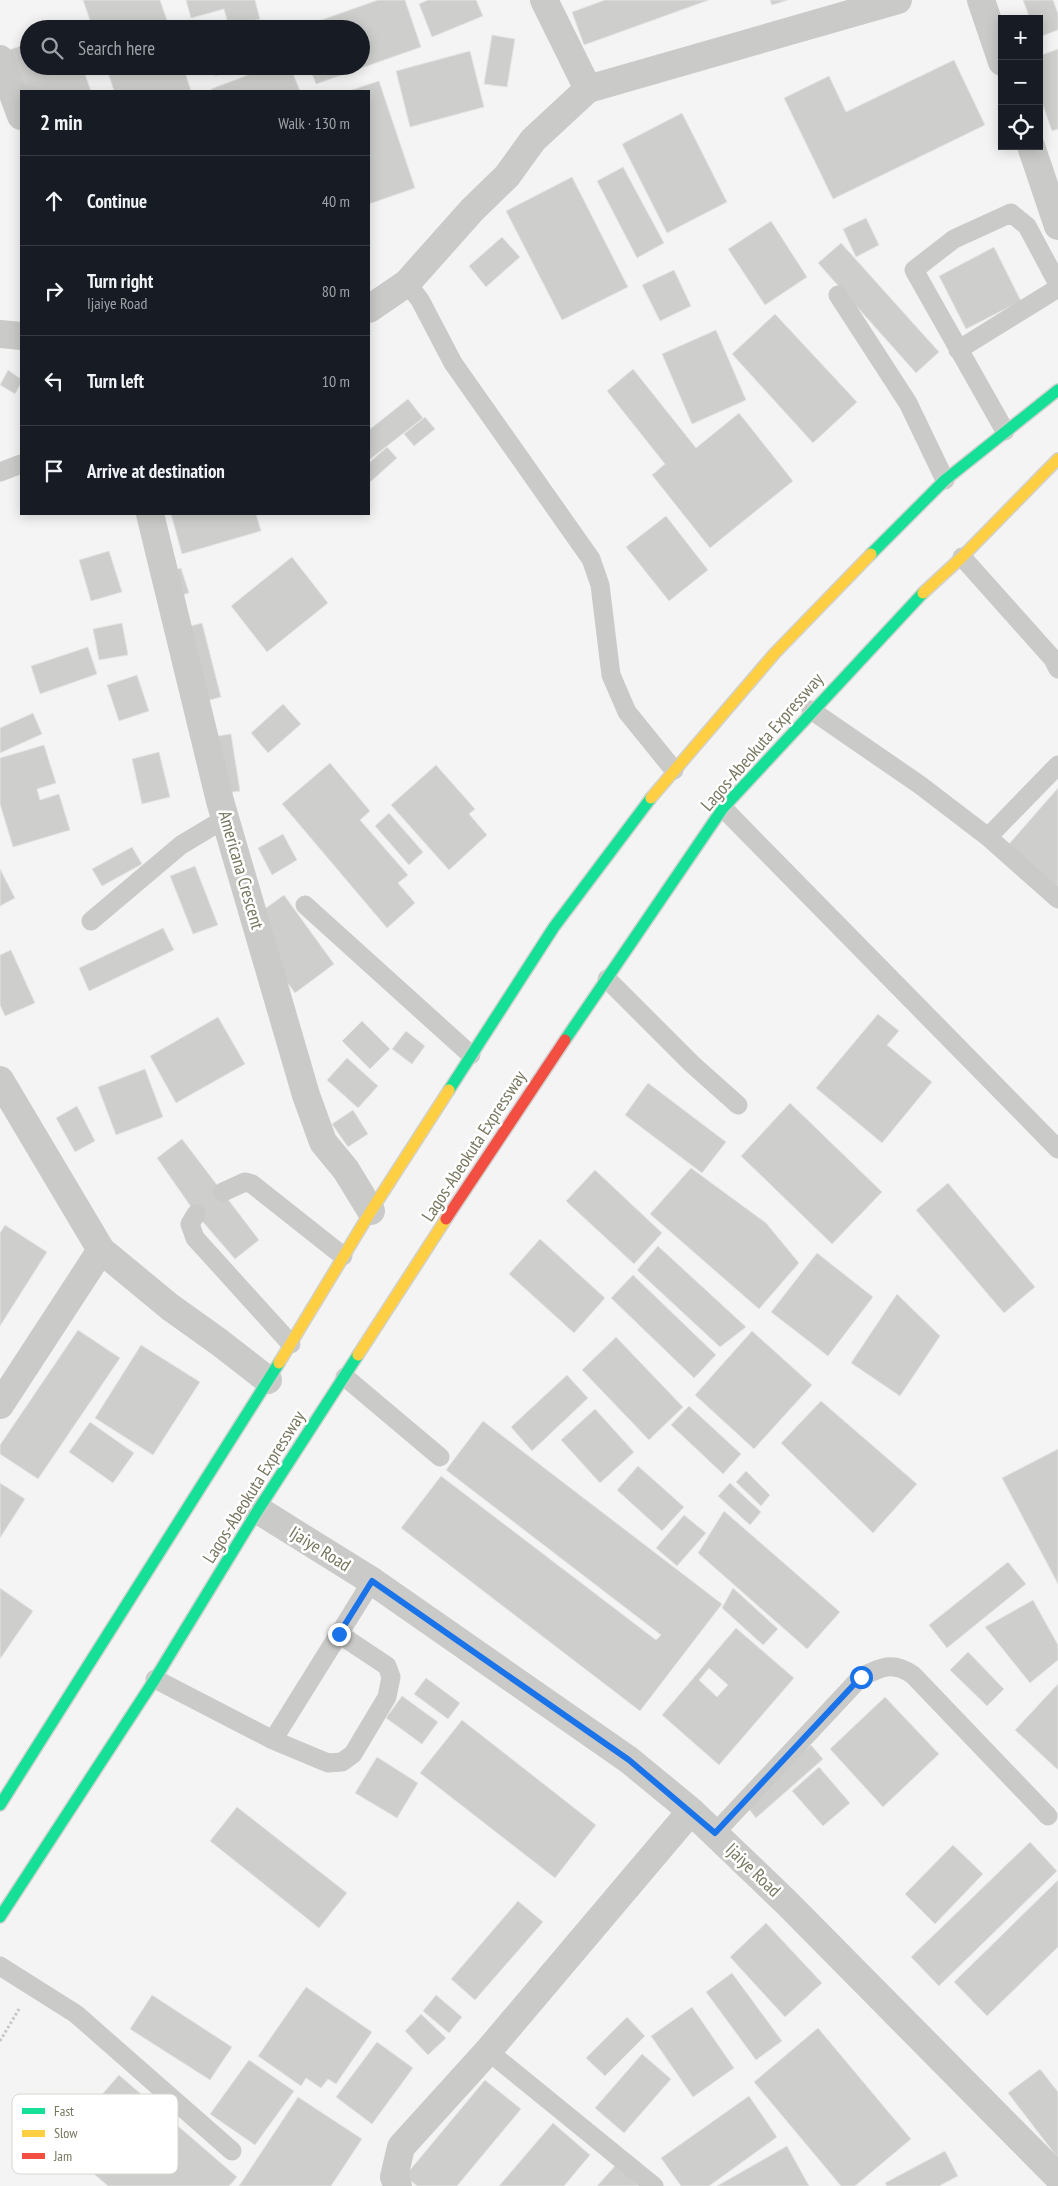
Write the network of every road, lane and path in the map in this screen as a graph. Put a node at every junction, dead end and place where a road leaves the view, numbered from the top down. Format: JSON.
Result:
{"nodes":[{"id":1,"x":544,"y":0,"type":"edge"},
{"id":2,"x":898,"y":0,"type":"edge"},
{"id":3,"x":981,"y":0,"type":"edge"},
{"id":4,"x":0,"y":59,"type":"edge"},
{"id":5,"x":1001,"y":60,"type":"edge"},
{"id":6,"x":588,"y":89,"type":"junction"},
{"id":7,"x":20,"y":113,"type":"edge"},
{"id":8,"x":1032,"y":150,"type":"edge"},
{"id":9,"x":1058,"y":226,"type":"edge"},
{"id":10,"x":407,"y":284,"type":"junction"},
{"id":11,"x":1058,"y":286,"type":"edge"},
{"id":12,"x":838,"y":295,"type":"dead end"},
{"id":13,"x":370,"y":308,"type":"edge"},
{"id":14,"x":0,"y":334,"type":"edge"},
{"id":15,"x":20,"y":336,"type":"edge"},
{"id":16,"x":958,"y":350,"type":"junction"},
{"id":17,"x":1058,"y":390,"type":"edge"},
{"id":18,"x":1005,"y":432,"type":"junction"},
{"id":19,"x":1058,"y":459,"type":"edge"},
{"id":20,"x":20,"y":464,"type":"edge"},
{"id":21,"x":0,"y":472,"type":"edge"},
{"id":22,"x":945,"y":480,"type":"junction"},
{"id":23,"x":150,"y":515,"type":"edge"},
{"id":24,"x":962,"y":557,"type":"junction"},
{"id":25,"x":1058,"y":670,"type":"edge"},
{"id":26,"x":811,"y":710,"type":"junction"},
{"id":27,"x":1058,"y":765,"type":"edge"},
{"id":28,"x":674,"y":770,"type":"junction"},
{"id":29,"x":723,"y":808,"type":"junction"},
{"id":30,"x":226,"y":818,"type":"junction"},
{"id":31,"x":988,"y":837,"type":"junction"},
{"id":32,"x":1058,"y":899,"type":"edge"},
{"id":33,"x":306,"y":905,"type":"dead end"},
{"id":34,"x":90,"y":921,"type":"dead end"},
{"id":35,"x":607,"y":979,"type":"junction"},
{"id":36,"x":471,"y":1056,"type":"junction"},
{"id":37,"x":0,"y":1080,"type":"edge"},
{"id":38,"x":738,"y":1105,"type":"dead end"},
{"id":39,"x":1058,"y":1149,"type":"edge"},
{"id":40,"x":223,"y":1192,"type":"dead end"},
{"id":41,"x":371,"y":1211,"type":"junction"},
{"id":42,"x":196,"y":1214,"type":"dead end"},
{"id":43,"x":101,"y":1250,"type":"junction"},
{"id":44,"x":343,"y":1256,"type":"junction"},
{"id":45,"x":291,"y":1344,"type":"junction"},
{"id":46,"x":345,"y":1377,"type":"junction"},
{"id":47,"x":268,"y":1380,"type":"junction"},
{"id":48,"x":0,"y":1405,"type":"edge"},
{"id":49,"x":440,"y":1458,"type":"dead end"},
{"id":50,"x":258,"y":1510,"type":"junction"},
{"id":51,"x":372,"y":1581,"type":"junction"},
{"id":52,"x":339,"y":1634,"type":"junction"},
{"id":53,"x":155,"y":1679,"type":"junction"},
{"id":54,"x":273,"y":1740,"type":"junction"},
{"id":55,"x":0,"y":1804,"type":"edge"},
{"id":56,"x":691,"y":1812,"type":"junction"},
{"id":57,"x":1048,"y":1816,"type":"dead end"},
{"id":58,"x":715,"y":1833,"type":"junction"},
{"id":59,"x":0,"y":1917,"type":"edge"},
{"id":60,"x":0,"y":1966,"type":"edge"},
{"id":61,"x":33,"y":1987,"type":"junction"},
{"id":62,"x":0,"y":2040,"type":"edge"},
{"id":63,"x":488,"y":2050,"type":"junction"},
{"id":64,"x":167,"y":2094,"type":"edge"},
{"id":65,"x":178,"y":2104,"type":"edge"},
{"id":66,"x":232,"y":2151,"type":"dead end"},
{"id":67,"x":1058,"y":2177,"type":"edge"},
{"id":68,"x":398,"y":2186,"type":"edge"},
{"id":69,"x":654,"y":2186,"type":"edge"}],
"edges":[{"from":1,"to":6,"type":"street"},
{"from":2,"to":6,"type":"street"},
{"from":3,"to":5,"type":"street"},
{"from":4,"to":7,"type":"street"},
{"from":6,"to":10,"type":"street"},
{"from":8,"to":9,"type":"street"},
{"from":10,"to":13,"type":"street"},
{"from":10,"to":28,"type":"lane"},
{"from":11,"to":16,"type":"lane"},
{"from":11,"to":16,"type":"lane"},
{"from":12,"to":22,"type":"lane"},
{"from":14,"to":15,"type":"street"},
{"from":16,"to":18,"type":"lane"},
{"from":17,"to":18,"type":"highway"},
{"from":18,"to":22,"type":"highway"},
{"from":19,"to":24,"type":"highway","name":"Lagos-Abeokuta Expressway"},
{"from":20,"to":21,"type":"lane"},
{"from":22,"to":28,"type":"highway"},
{"from":23,"to":30,"type":"street","name":"Americana Crescent"},
{"from":24,"to":25,"type":"lane"},
{"from":24,"to":26,"type":"highway","name":"Lagos-Abeokuta Expressway"},
{"from":26,"to":29,"type":"highway","name":"Lagos-Abeokuta Expressway"},
{"from":26,"to":31,"type":"lane"},
{"from":27,"to":31,"type":"lane"},
{"from":28,"to":36,"type":"highway"},
{"from":29,"to":35,"type":"highway","name":"Lagos-Abeokuta Expressway"},
{"from":29,"to":39,"type":"lane"},
{"from":30,"to":34,"type":"lane"},
{"from":30,"to":41,"type":"street","name":"Americana Crescent"},
{"from":31,"to":32,"type":"lane"},
{"from":33,"to":36,"type":"lane"},
{"from":35,"to":38,"type":"lane"},
{"from":35,"to":46,"type":"highway","name":"Lagos-Abeokuta Expressway"},
{"from":36,"to":41,"type":"highway"},
{"from":37,"to":43,"type":"street"},
{"from":40,"to":44,"type":"lane"},
{"from":41,"to":44,"type":"highway"},
{"from":42,"to":45,"type":"lane"},
{"from":43,"to":47,"type":"street"},
{"from":43,"to":48,"type":"street"},
{"from":44,"to":45,"type":"highway"},
{"from":45,"to":47,"type":"highway"},
{"from":46,"to":49,"type":"lane"},
{"from":46,"to":50,"type":"highway","name":"Lagos-Abeokuta Expressway"},
{"from":47,"to":55,"type":"highway"},
{"from":50,"to":51,"type":"street","name":"Ijaiye Road"},
{"from":50,"to":53,"type":"highway","name":"Lagos-Abeokuta Expressway"},
{"from":51,"to":52,"type":"lane"},
{"from":51,"to":56,"type":"street","name":"Ijaiye Road"},
{"from":52,"to":54,"type":"lane"},
{"from":52,"to":54,"type":"lane"},
{"from":53,"to":54,"type":"lane"},
{"from":53,"to":59,"type":"highway","name":"Lagos-Abeokuta Expressway"},
{"from":56,"to":58,"type":"street","name":"Ijaiye Road"},
{"from":56,"to":63,"type":"street"},
{"from":57,"to":58,"type":"lane"},
{"from":58,"to":67,"type":"street","name":"Ijaiye Road"},
{"from":60,"to":61,"type":"lane"},
{"from":61,"to":62,"type":"path"},
{"from":61,"to":64,"type":"lane"},
{"from":63,"to":68,"type":"street"},
{"from":63,"to":69,"type":"lane"},
{"from":65,"to":66,"type":"lane"}]}
